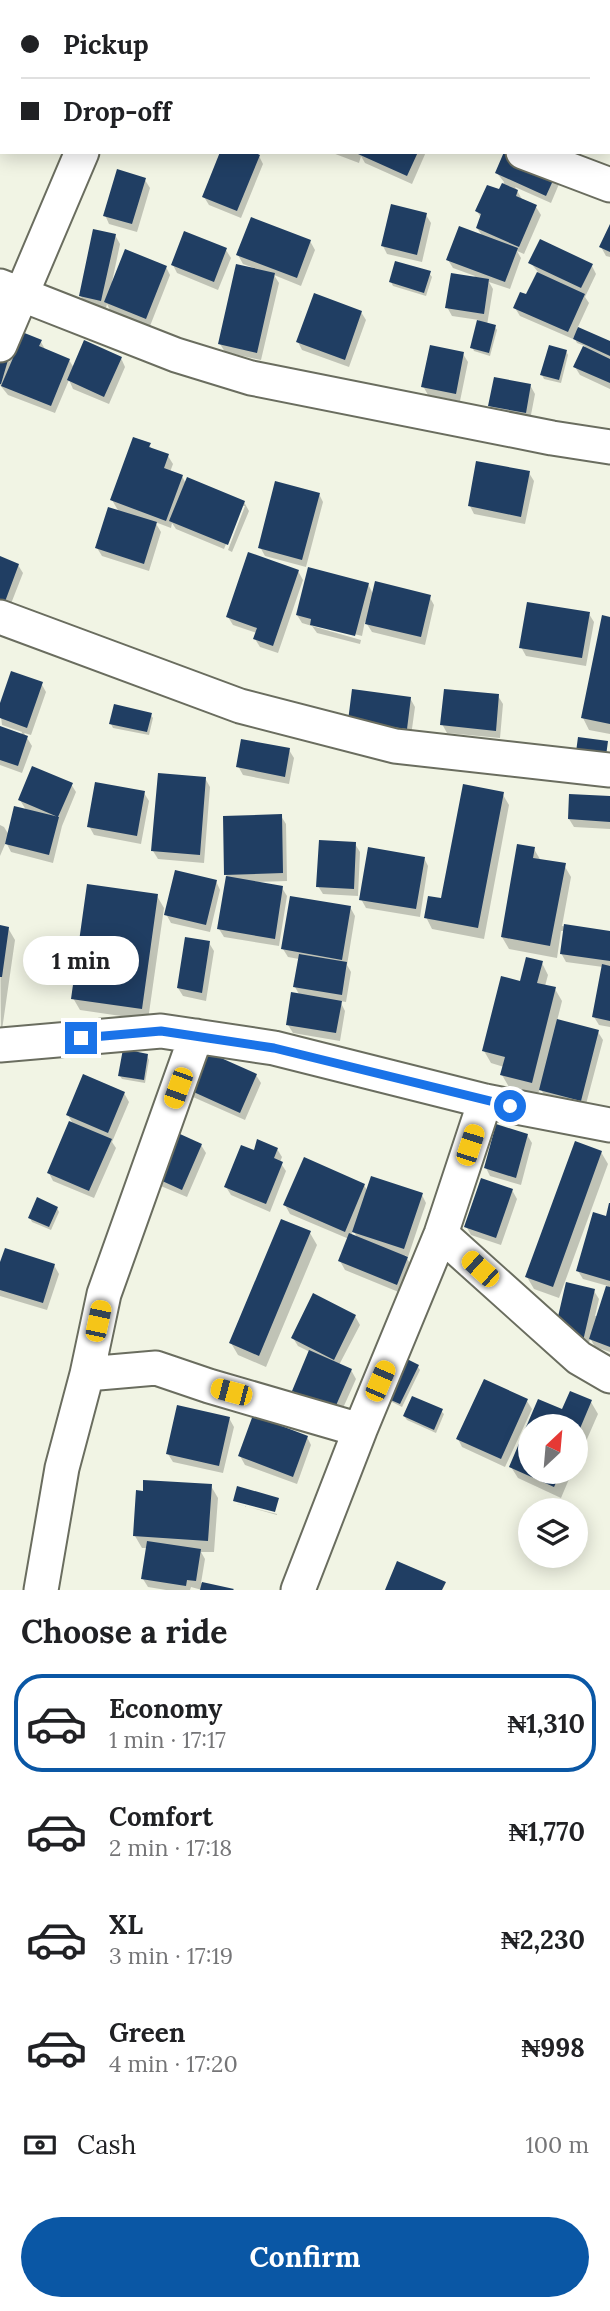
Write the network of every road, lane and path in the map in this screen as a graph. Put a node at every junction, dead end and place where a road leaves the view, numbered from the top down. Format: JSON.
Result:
{"nodes":[{"id":1,"x":81,"y":154,"type":"edge"},
{"id":2,"x":528,"y":154,"type":"edge"},
{"id":3,"x":610,"y":185,"type":"edge"},
{"id":4,"x":10,"y":290,"type":"edge"},
{"id":5,"x":0,"y":345,"type":"edge"},
{"id":6,"x":610,"y":447,"type":"edge"},
{"id":7,"x":0,"y":617,"type":"edge"},
{"id":8,"x":610,"y":770,"type":"edge"},
{"id":9,"x":197,"y":1036,"type":"junction"},
{"id":10,"x":0,"y":1045,"type":"edge"},
{"id":11,"x":485,"y":1101,"type":"junction"},
{"id":12,"x":610,"y":1125,"type":"edge"},
{"id":13,"x":441,"y":1234,"type":"junction"},
{"id":14,"x":87,"y":1374,"type":"junction"},
{"id":15,"x":610,"y":1376,"type":"edge"},
{"id":16,"x":360,"y":1430,"type":"junction"},
{"id":17,"x":41,"y":1590,"type":"edge"},
{"id":18,"x":298,"y":1590,"type":"edge"}],
"edges":[{"from":1,"to":4,"type":"street"},
{"from":2,"to":3,"type":"street"},
{"from":4,"to":5,"type":"street"},
{"from":4,"to":6,"type":"street"},
{"from":7,"to":8,"type":"street"},
{"from":9,"to":10,"type":"street"},
{"from":9,"to":11,"type":"street"},
{"from":9,"to":14,"type":"street"},
{"from":11,"to":12,"type":"street"},
{"from":11,"to":13,"type":"street"},
{"from":13,"to":15,"type":"street"},
{"from":13,"to":16,"type":"street"},
{"from":14,"to":16,"type":"street"},
{"from":14,"to":17,"type":"street"},
{"from":16,"to":18,"type":"street"}]}
